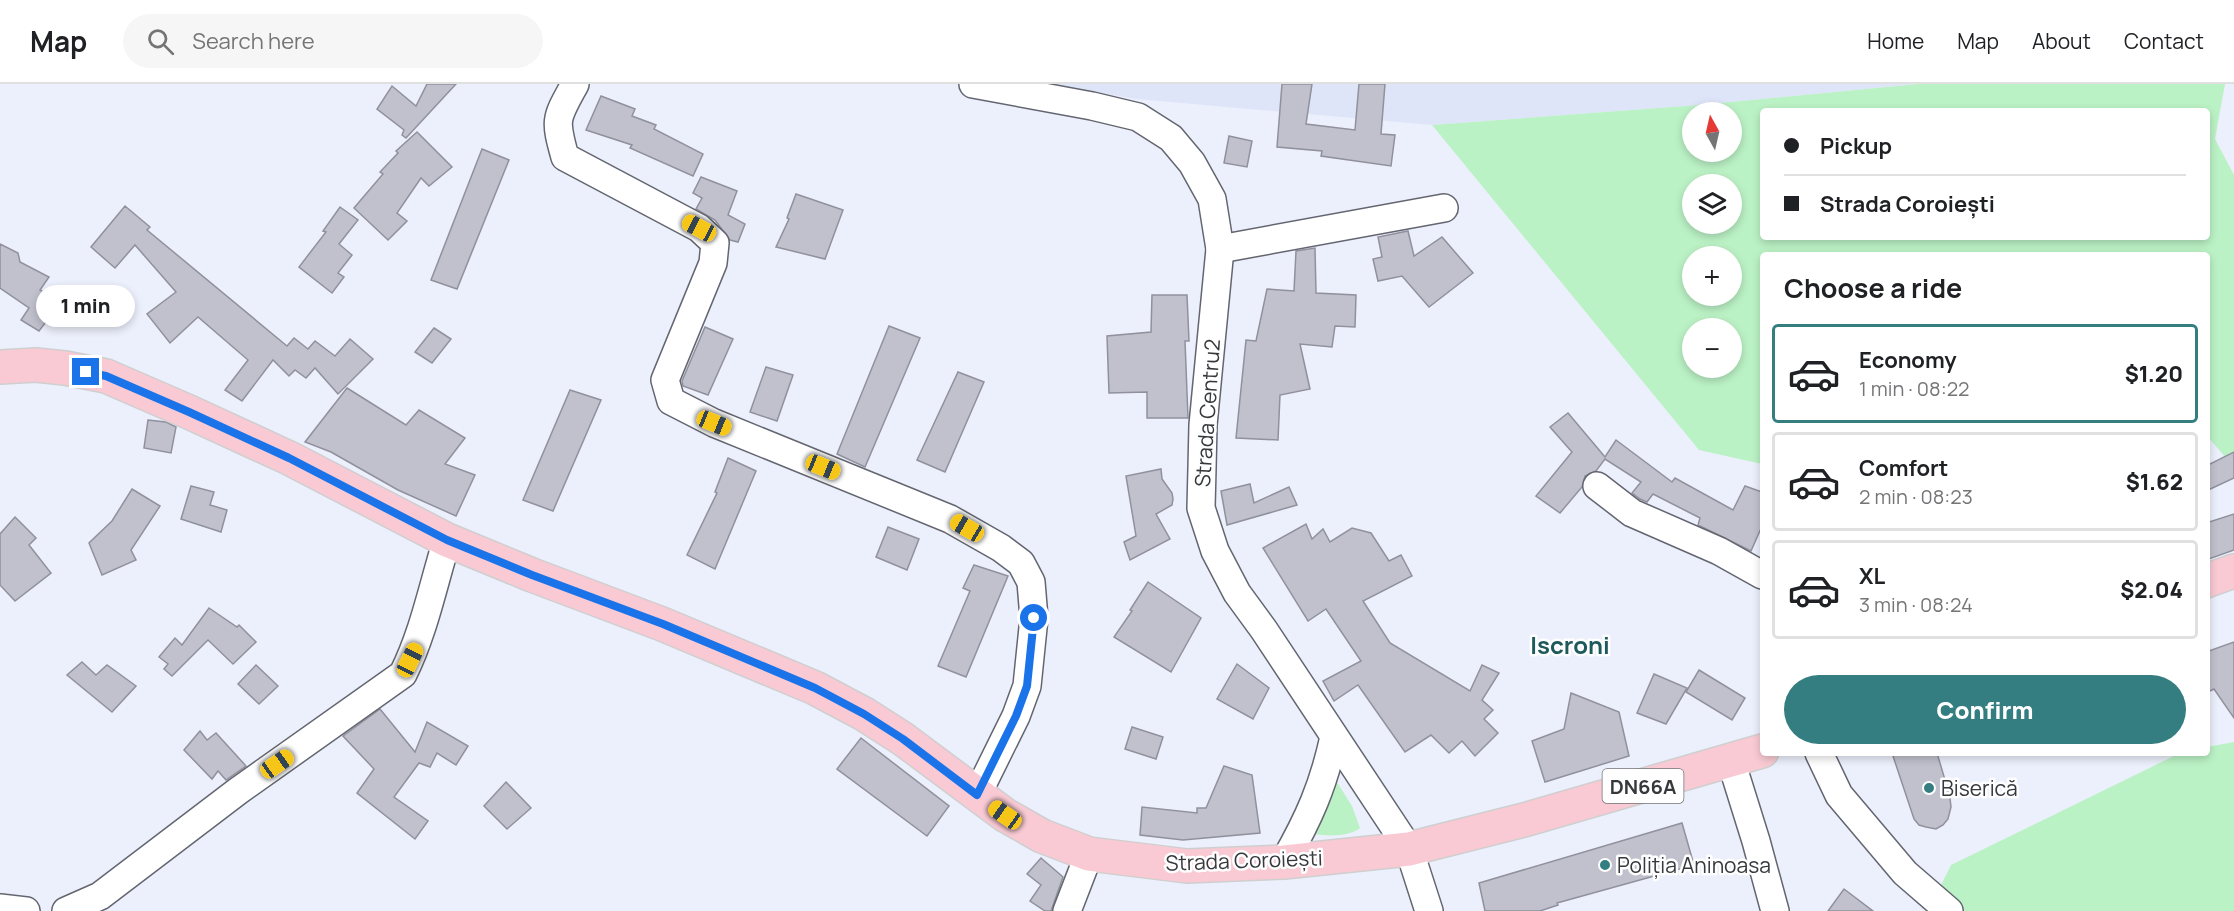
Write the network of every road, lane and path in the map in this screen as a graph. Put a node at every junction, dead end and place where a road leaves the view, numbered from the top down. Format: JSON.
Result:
{"nodes":[{"id":1,"x":575,"y":84,"type":"edge"},
{"id":2,"x":974,"y":84,"type":"edge"},
{"id":3,"x":1444,"y":208,"type":"dead end"},
{"id":4,"x":1220,"y":249,"type":"junction"},
{"id":5,"x":0,"y":367,"type":"edge"},
{"id":6,"x":1597,"y":486,"type":"dead end"},
{"id":7,"x":447,"y":540,"type":"junction"},
{"id":8,"x":2234,"y":572,"type":"edge"},
{"id":9,"x":1760,"y":574,"type":"edge"},
{"id":10,"x":2210,"y":580,"type":"edge"},
{"id":11,"x":1334,"y":737,"type":"junction"},
{"id":12,"x":1760,"y":752,"type":"edge"},
{"id":13,"x":1820,"y":756,"type":"edge"},
{"id":14,"x":1731,"y":761,"type":"junction"},
{"id":15,"x":977,"y":795,"type":"junction"},
{"id":16,"x":1408,"y":849,"type":"junction"},
{"id":17,"x":1089,"y":854,"type":"junction"},
{"id":18,"x":1284,"y":862,"type":"junction"},
{"id":19,"x":0,"y":908,"type":"edge"},
{"id":20,"x":26,"y":911,"type":"edge"},
{"id":21,"x":66,"y":911,"type":"edge"},
{"id":22,"x":1067,"y":911,"type":"edge"},
{"id":23,"x":1430,"y":911,"type":"edge"},
{"id":24,"x":1775,"y":911,"type":"edge"},
{"id":25,"x":1948,"y":911,"type":"edge"}],
"edges":[{"from":1,"to":15,"type":"street"},
{"from":2,"to":4,"type":"street","name":"Strada Centru2"},
{"from":3,"to":4,"type":"street"},
{"from":4,"to":11,"type":"street","name":"Strada Centru2"},
{"from":5,"to":7,"type":"main road","name":"Strada Coroiești","number":"DN66A"},
{"from":6,"to":9,"type":"street"},
{"from":7,"to":15,"type":"main road","name":"Strada Coroiești","number":"DN66A"},
{"from":7,"to":21,"type":"street"},
{"from":8,"to":10,"type":"main road"},
{"from":11,"to":16,"type":"street","name":"Strada Centru2"},
{"from":11,"to":18,"type":"street"},
{"from":12,"to":14,"type":"main road","name":"Strada Coroiești","number":"DN66A"},
{"from":13,"to":25,"type":"street"},
{"from":14,"to":16,"type":"main road","name":"Strada Coroiești","number":"DN66A"},
{"from":14,"to":24,"type":"street"},
{"from":15,"to":17,"type":"main road","name":"Strada Coroiești","number":"DN66A"},
{"from":16,"to":18,"type":"main road","name":"Strada Coroiești","number":"DN66A"},
{"from":16,"to":23,"type":"street","name":"Strada Centru2"},
{"from":17,"to":18,"type":"main road","name":"Strada Coroiești","number":"DN66A"},
{"from":17,"to":22,"type":"street"},
{"from":19,"to":20,"type":"street"}]}
